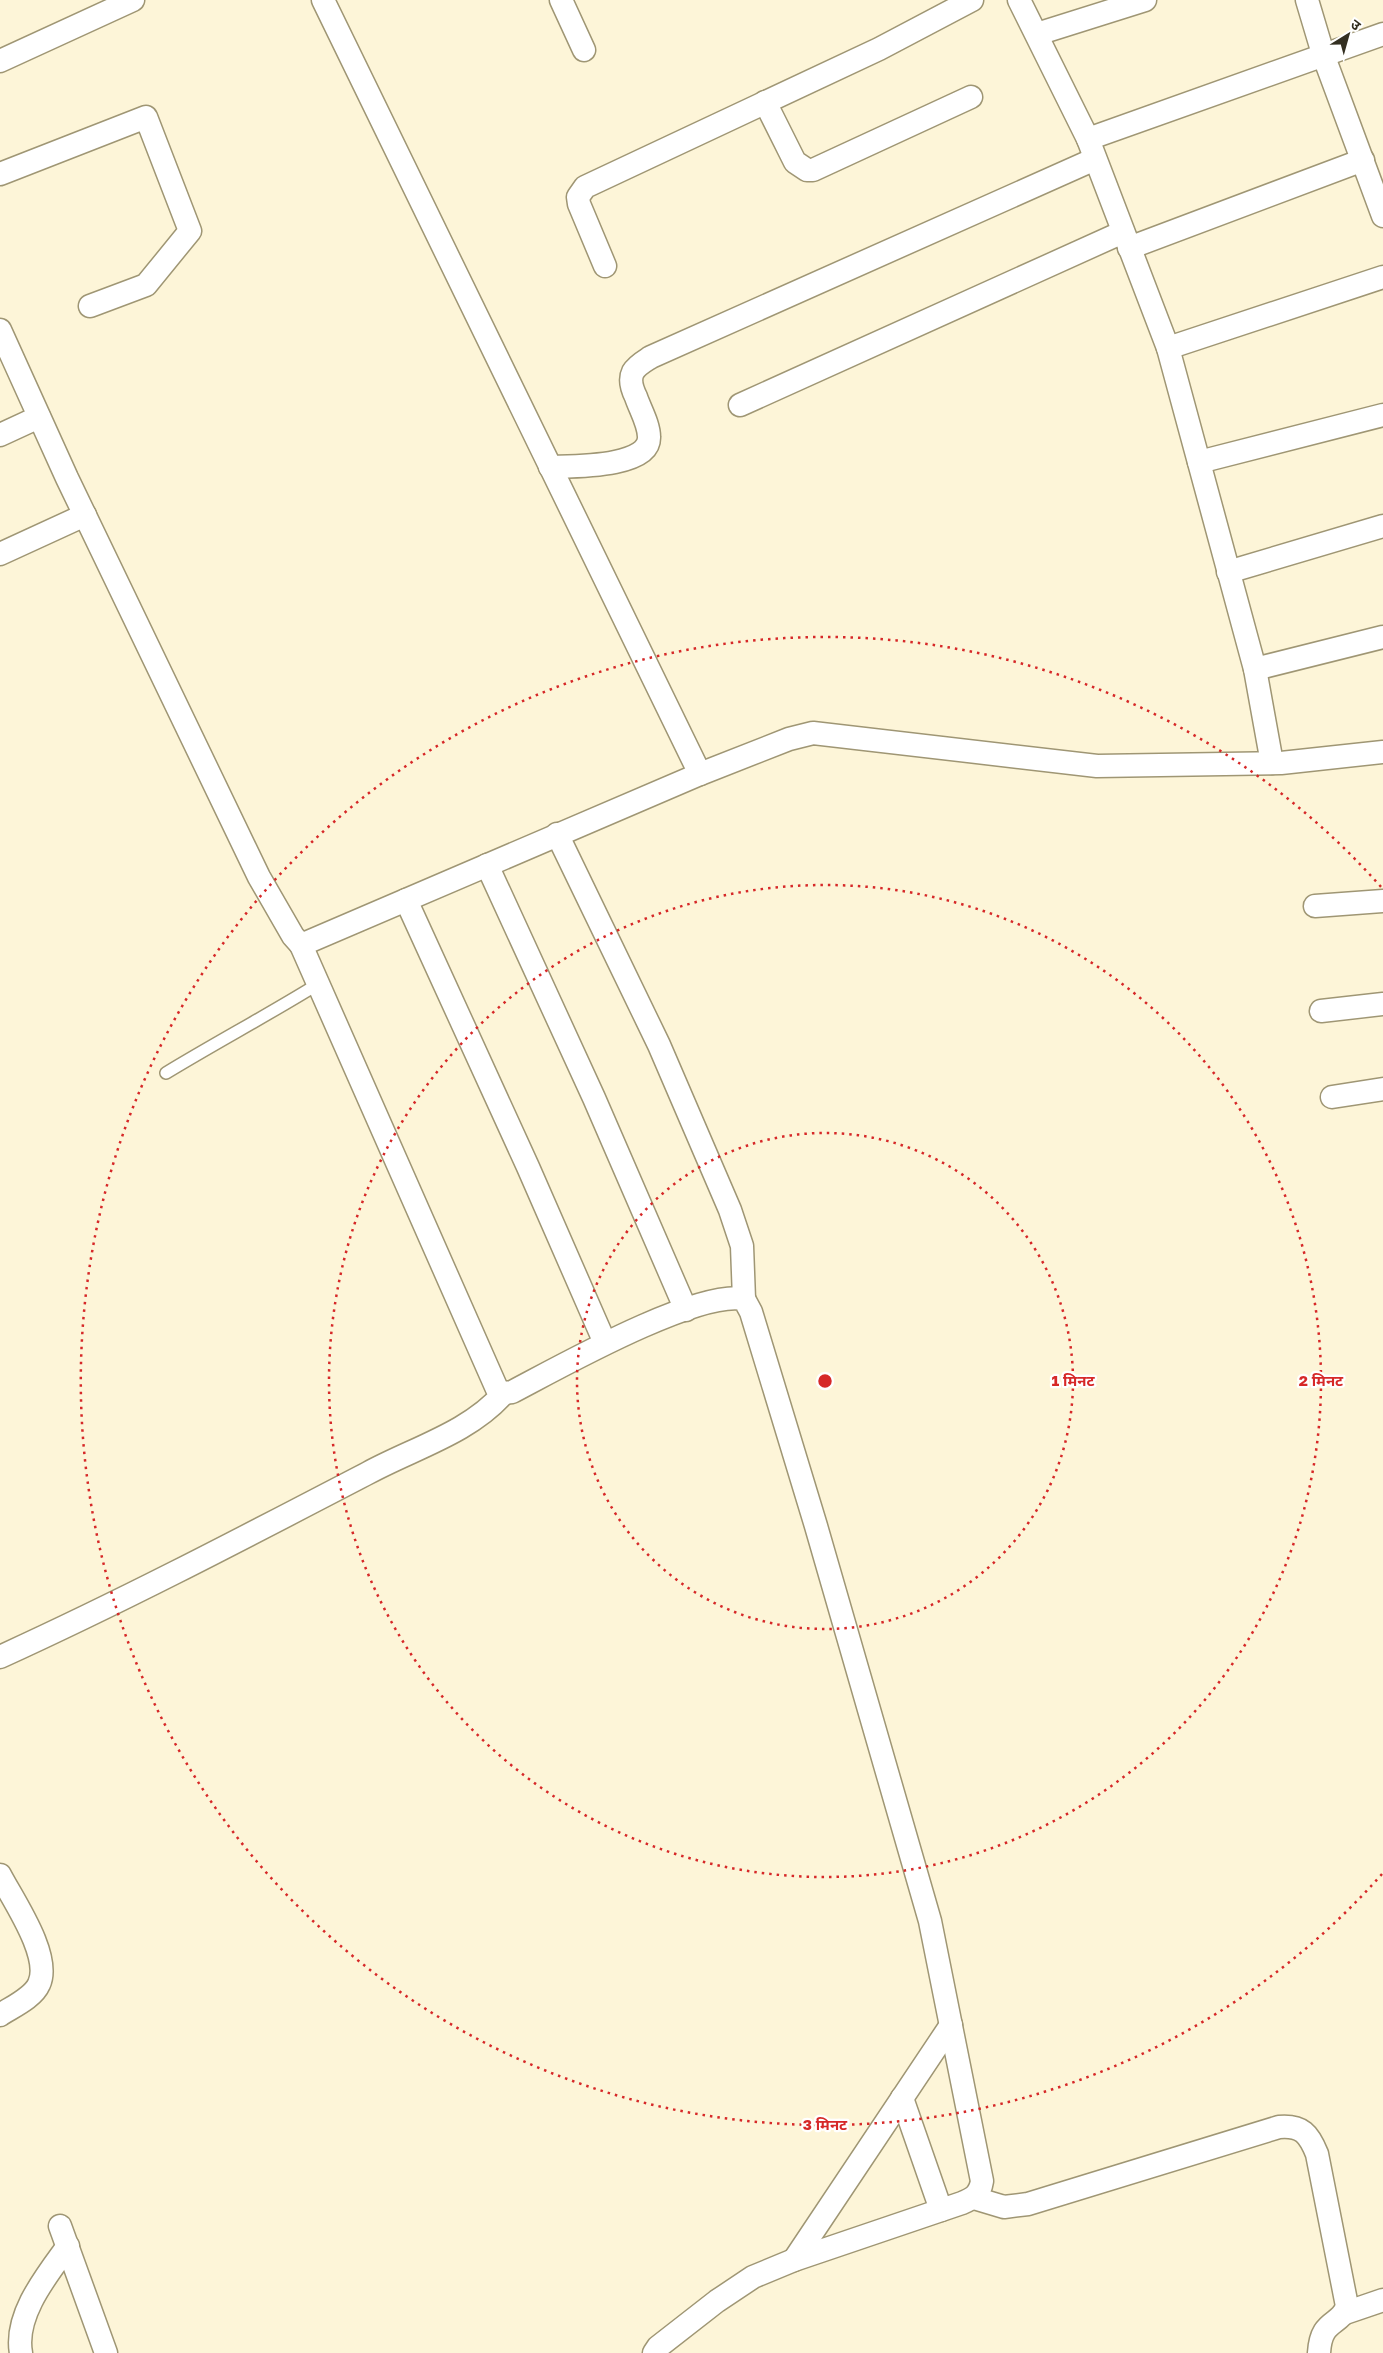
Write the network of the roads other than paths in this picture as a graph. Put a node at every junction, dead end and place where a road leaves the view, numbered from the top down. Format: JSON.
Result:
{"nodes":[{"id":1,"x":133,"y":0,"type":"edge"},
{"id":2,"x":323,"y":0,"type":"edge"},
{"id":3,"x":561,"y":0,"type":"edge"},
{"id":4,"x":972,"y":0,"type":"edge"},
{"id":5,"x":1019,"y":0,"type":"edge"},
{"id":6,"x":1145,"y":0,"type":"edge"},
{"id":7,"x":1308,"y":0,"type":"edge"},
{"id":8,"x":1037,"y":34,"type":"junction"},
{"id":9,"x":1383,"y":34,"type":"edge"},
{"id":10,"x":584,"y":50,"type":"dead end"},
{"id":11,"x":1324,"y":57,"type":"junction"},
{"id":12,"x":0,"y":61,"type":"edge"},
{"id":13,"x":971,"y":97,"type":"dead end"},
{"id":14,"x":765,"y":102,"type":"junction"},
{"id":15,"x":1091,"y":149,"type":"junction"},
{"id":16,"x":1363,"y":160,"type":"junction"},
{"id":17,"x":0,"y":174,"type":"edge"},
{"id":18,"x":1383,"y":216,"type":"edge"},
{"id":19,"x":1126,"y":240,"type":"junction"},
{"id":20,"x":605,"y":266,"type":"dead end"},
{"id":21,"x":1383,"y":277,"type":"edge"},
{"id":22,"x":90,"y":306,"type":"dead end"},
{"id":23,"x":0,"y":330,"type":"edge"},
{"id":24,"x":1168,"y":348,"type":"junction"},
{"id":25,"x":740,"y":405,"type":"dead end"},
{"id":26,"x":1383,"y":415,"type":"edge"},
{"id":27,"x":39,"y":416,"type":"junction"},
{"id":28,"x":0,"y":435,"type":"edge"},
{"id":29,"x":1199,"y":462,"type":"junction"},
{"id":30,"x":550,"y":467,"type":"junction"},
{"id":31,"x":85,"y":516,"type":"junction"},
{"id":32,"x":1383,"y":526,"type":"edge"},
{"id":33,"x":0,"y":554,"type":"edge"},
{"id":34,"x":1228,"y":572,"type":"junction"},
{"id":35,"x":1383,"y":637,"type":"edge"},
{"id":36,"x":1255,"y":670,"type":"junction"},
{"id":37,"x":1383,"y":752,"type":"edge"},
{"id":38,"x":1272,"y":763,"type":"junction"},
{"id":39,"x":700,"y":774,"type":"junction"},
{"id":40,"x":557,"y":834,"type":"junction"},
{"id":41,"x":487,"y":865,"type":"junction"},
{"id":42,"x":406,"y":900,"type":"junction"},
{"id":43,"x":1383,"y":901,"type":"edge"},
{"id":44,"x":1315,"y":906,"type":"dead end"},
{"id":45,"x":301,"y":945,"type":"junction"},
{"id":46,"x":318,"y":984,"type":"junction"},
{"id":47,"x":1383,"y":1004,"type":"edge"},
{"id":48,"x":1321,"y":1011,"type":"dead end"},
{"id":49,"x":166,"y":1073,"type":"dead end"},
{"id":50,"x":1383,"y":1090,"type":"edge"},
{"id":51,"x":1332,"y":1097,"type":"dead end"},
{"id":52,"x":744,"y":1299,"type":"junction"},
{"id":53,"x":686,"y":1310,"type":"junction"},
{"id":54,"x":605,"y":1343,"type":"junction"},
{"id":55,"x":504,"y":1393,"type":"junction"},
{"id":56,"x":0,"y":1657,"type":"edge"},
{"id":57,"x":0,"y":1875,"type":"edge"},
{"id":58,"x":0,"y":2015,"type":"edge"},
{"id":59,"x":951,"y":2025,"type":"junction"},
{"id":60,"x":902,"y":2098,"type":"junction"},
{"id":61,"x":974,"y":2198,"type":"junction"},
{"id":62,"x":941,"y":2210,"type":"junction"},
{"id":63,"x":794,"y":2260,"type":"junction"},
{"id":64,"x":1383,"y":2300,"type":"edge"},
{"id":65,"x":1345,"y":2313,"type":"junction"},
{"id":66,"x":21,"y":2353,"type":"edge"},
{"id":67,"x":106,"y":2353,"type":"edge"},
{"id":68,"x":654,"y":2353,"type":"edge"},
{"id":69,"x":1319,"y":2353,"type":"edge"}],
"edges":[{"from":1,"to":12,"type":"street"},
{"from":2,"to":30,"type":"street"},
{"from":3,"to":10,"type":"street"},
{"from":4,"to":14,"type":"street"},
{"from":5,"to":8,"type":"street"},
{"from":6,"to":8,"type":"street"},
{"from":7,"to":11,"type":"street"},
{"from":8,"to":15,"type":"street"},
{"from":9,"to":11,"type":"street"},
{"from":11,"to":15,"type":"street"},
{"from":11,"to":16,"type":"street"},
{"from":13,"to":14,"type":"street"},
{"from":14,"to":20,"type":"street"},
{"from":15,"to":19,"type":"street"},
{"from":15,"to":30,"type":"street"},
{"from":16,"to":18,"type":"street"},
{"from":16,"to":19,"type":"street"},
{"from":17,"to":22,"type":"street"},
{"from":19,"to":24,"type":"street"},
{"from":19,"to":25,"type":"street"},
{"from":21,"to":24,"type":"street"},
{"from":23,"to":27,"type":"street"},
{"from":24,"to":29,"type":"street"},
{"from":26,"to":29,"type":"street"},
{"from":27,"to":28,"type":"street"},
{"from":27,"to":31,"type":"street"},
{"from":29,"to":34,"type":"street"},
{"from":30,"to":39,"type":"street"},
{"from":31,"to":33,"type":"street"},
{"from":31,"to":45,"type":"street"},
{"from":32,"to":34,"type":"street"},
{"from":34,"to":36,"type":"street"},
{"from":35,"to":36,"type":"street"},
{"from":36,"to":38,"type":"street"},
{"from":37,"to":38,"type":"street"},
{"from":38,"to":39,"type":"street"},
{"from":39,"to":40,"type":"street"},
{"from":40,"to":41,"type":"street"},
{"from":40,"to":52,"type":"street"},
{"from":41,"to":42,"type":"street"},
{"from":41,"to":53,"type":"street"},
{"from":42,"to":45,"type":"street"},
{"from":42,"to":54,"type":"street"},
{"from":43,"to":44,"type":"street"},
{"from":45,"to":46,"type":"street"},
{"from":46,"to":49,"type":"lane"},
{"from":46,"to":55,"type":"street"},
{"from":47,"to":48,"type":"street"},
{"from":50,"to":51,"type":"street"},
{"from":52,"to":53,"type":"street"},
{"from":52,"to":59,"type":"street"},
{"from":53,"to":54,"type":"street"},
{"from":54,"to":55,"type":"street"},
{"from":55,"to":56,"type":"street"},
{"from":57,"to":58,"type":"street"},
{"from":59,"to":60,"type":"street"},
{"from":59,"to":61,"type":"street"},
{"from":60,"to":62,"type":"street"},
{"from":60,"to":63,"type":"street"},
{"from":61,"to":62,"type":"street"},
{"from":61,"to":65,"type":"street"},
{"from":62,"to":63,"type":"street"},
{"from":63,"to":68,"type":"street"},
{"from":64,"to":65,"type":"street"},
{"from":65,"to":69,"type":"street"},
{"from":66,"to":67,"type":"street"}]}
